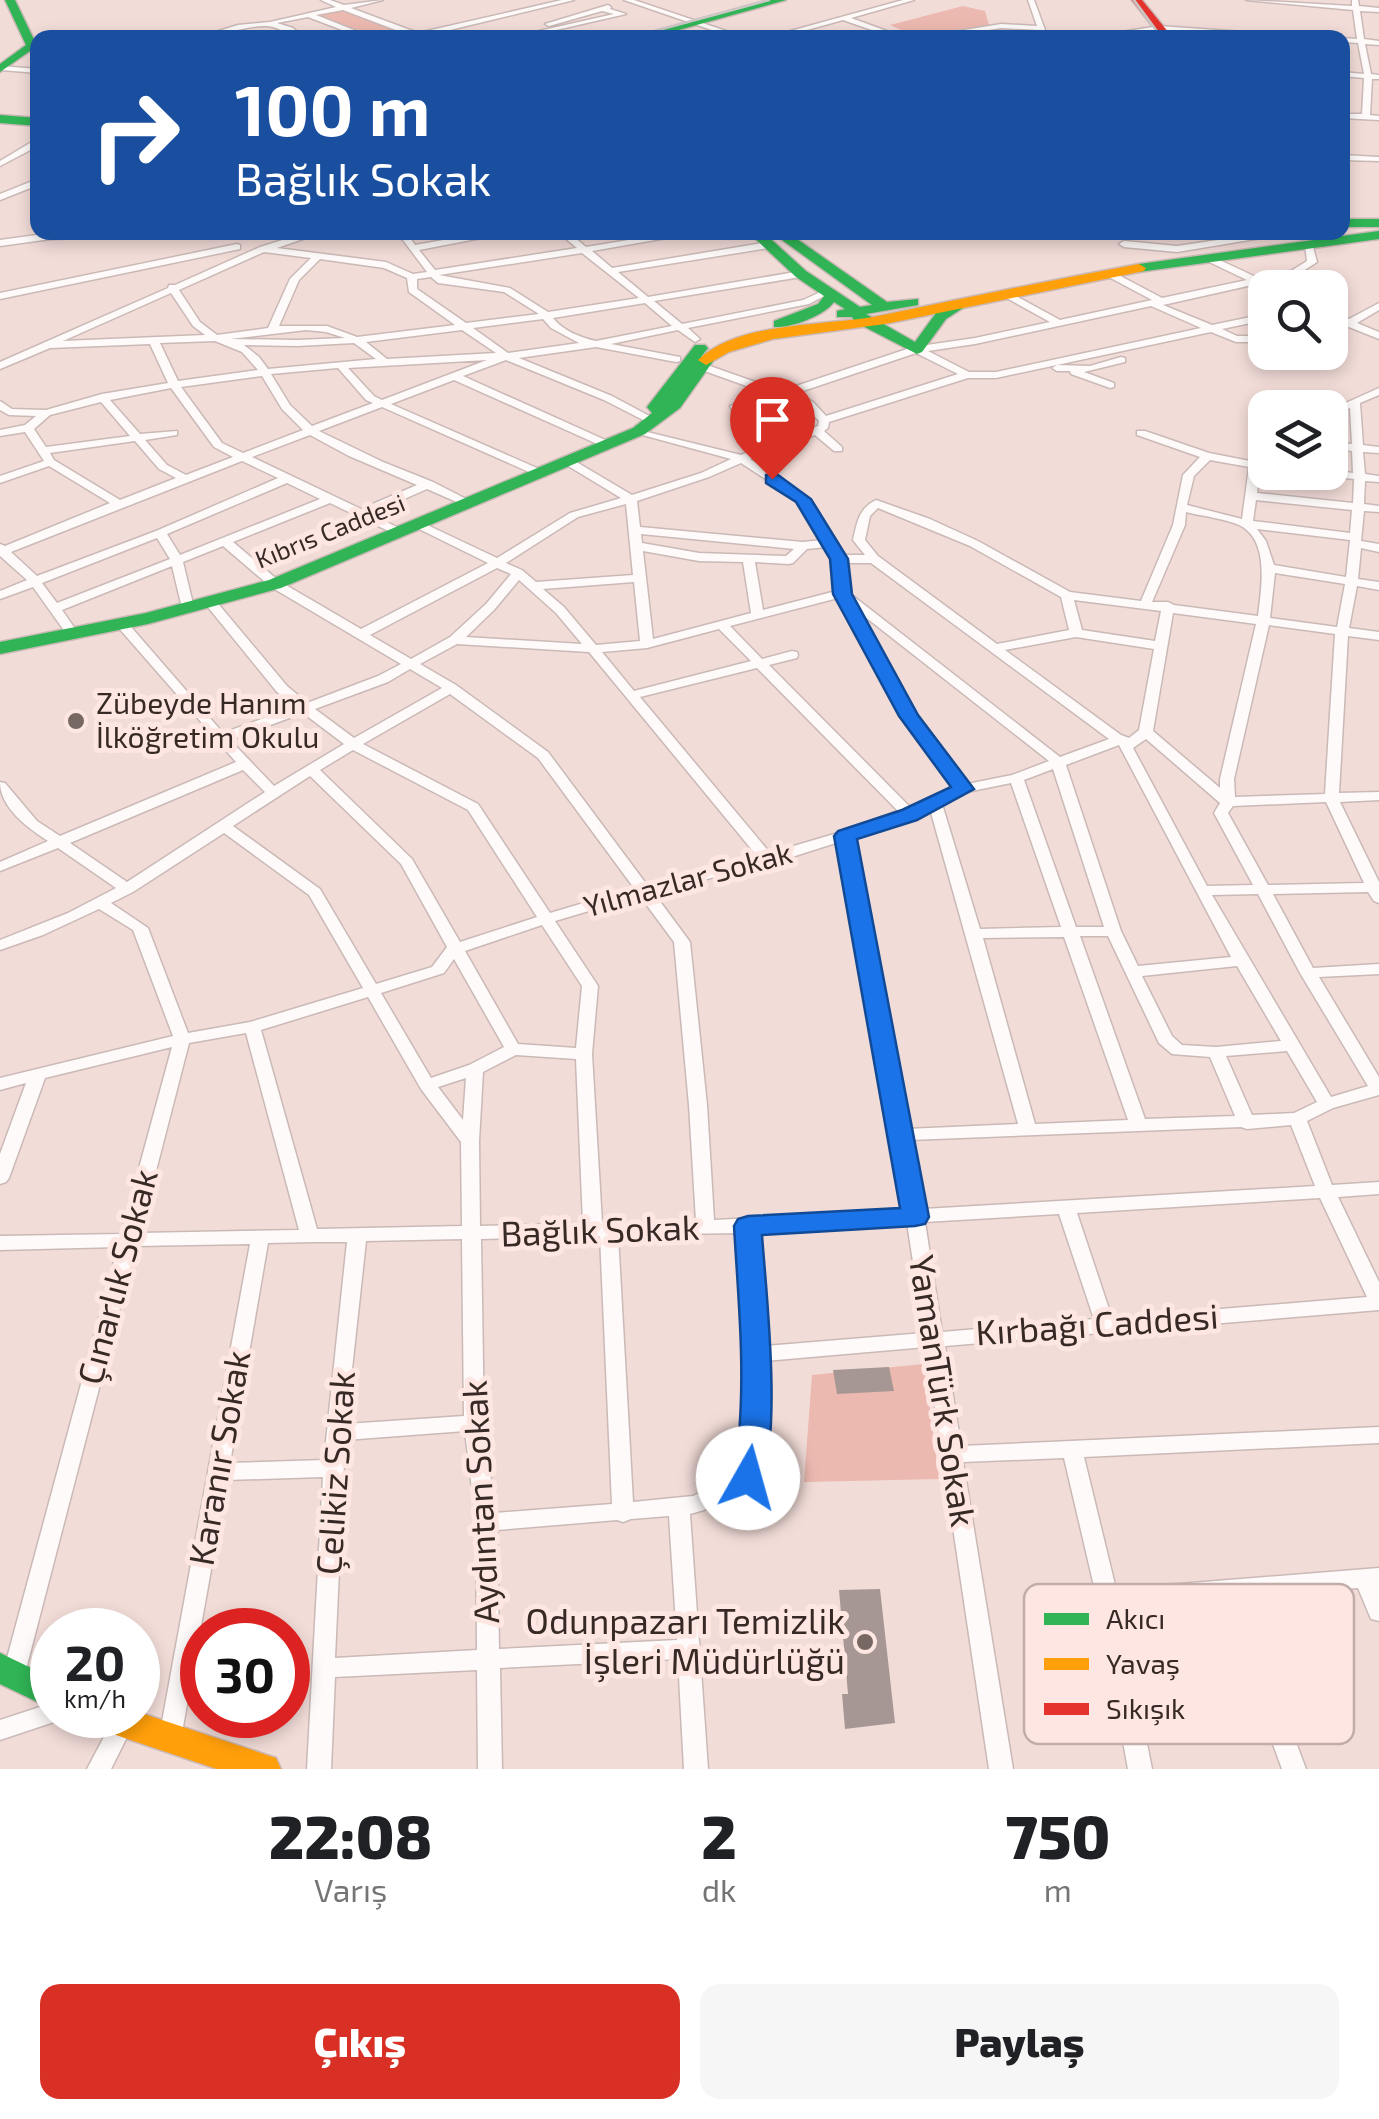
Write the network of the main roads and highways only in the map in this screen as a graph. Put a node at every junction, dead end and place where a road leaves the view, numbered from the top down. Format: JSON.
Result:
{"nodes":[{"id":1,"x":10,"y":0,"type":"edge"},
{"id":2,"x":24,"y":0,"type":"edge"},
{"id":3,"x":761,"y":0,"type":"edge"},
{"id":4,"x":781,"y":0,"type":"edge"},
{"id":5,"x":1128,"y":0,"type":"edge"},
{"id":6,"x":1138,"y":0,"type":"edge"},
{"id":7,"x":690,"y":20,"type":"junction"},
{"id":8,"x":41,"y":30,"type":"edge"},
{"id":9,"x":652,"y":30,"type":"edge"},
{"id":10,"x":660,"y":30,"type":"edge"},
{"id":11,"x":1155,"y":30,"type":"edge"},
{"id":12,"x":1157,"y":30,"type":"edge"},
{"id":13,"x":30,"y":39,"type":"edge"},
{"id":14,"x":30,"y":48,"type":"edge"},
{"id":15,"x":30,"y":57,"type":"edge"},
{"id":16,"x":3,"y":70,"type":"edge"},
{"id":17,"x":0,"y":119,"type":"edge"},
{"id":18,"x":30,"y":121,"type":"edge"},
{"id":19,"x":770,"y":240,"type":"edge"},
{"id":20,"x":771,"y":240,"type":"edge"},
{"id":21,"x":1289,"y":240,"type":"edge"},
{"id":22,"x":1301,"y":240,"type":"edge"},
{"id":23,"x":836,"y":291,"type":"junction"},
{"id":24,"x":946,"y":298,"type":"junction"},
{"id":25,"x":970,"y":299,"type":"junction"},
{"id":26,"x":877,"y":314,"type":"junction"},
{"id":27,"x":780,"y":329,"type":"junction"},
{"id":28,"x":917,"y":349,"type":"junction"},
{"id":29,"x":650,"y":422,"type":"junction"},
{"id":30,"x":0,"y":648,"type":"edge"},
{"id":31,"x":7,"y":1671,"type":"edge"},
{"id":32,"x":30,"y":1683,"type":"edge"},
{"id":33,"x":160,"y":1735,"type":"edge"},
{"id":34,"x":252,"y":1767,"type":"edge"}],
"edges":[{"from":1,"to":13,"type":"main road"},
{"from":2,"to":8,"type":"main road"},
{"from":3,"to":7,"type":"main road"},
{"from":4,"to":7,"type":"main road"},
{"from":5,"to":11,"type":"main road"},
{"from":6,"to":12,"type":"main road"},
{"from":7,"to":9,"type":"main road"},
{"from":7,"to":10,"type":"main road"},
{"from":14,"to":16,"type":"main road"},
{"from":15,"to":16,"type":"main road"},
{"from":17,"to":18,"type":"main road"},
{"from":19,"to":23,"type":"main road"},
{"from":20,"to":23,"type":"main road"},
{"from":21,"to":24,"type":"main road"},
{"from":22,"to":25,"type":"main road"},
{"from":23,"to":24,"type":"main road"},
{"from":23,"to":26,"type":"main road"},
{"from":23,"to":27,"type":"main road"},
{"from":24,"to":26,"type":"main road"},
{"from":25,"to":26,"type":"main road"},
{"from":25,"to":28,"type":"main road"},
{"from":26,"to":27,"type":"main road","name":"Kıbrıs Caddesi"},
{"from":26,"to":28,"type":"main road"},
{"from":27,"to":28,"type":"main road"},
{"from":27,"to":29,"type":"main road","name":"Kıbrıs Caddesi"},
{"from":27,"to":29,"type":"main road","name":"Kıbrıs Caddesi"},
{"from":29,"to":30,"type":"main road","name":"Kıbrıs Caddesi"},
{"from":31,"to":32,"type":"main road"},
{"from":33,"to":34,"type":"main road"}]}
